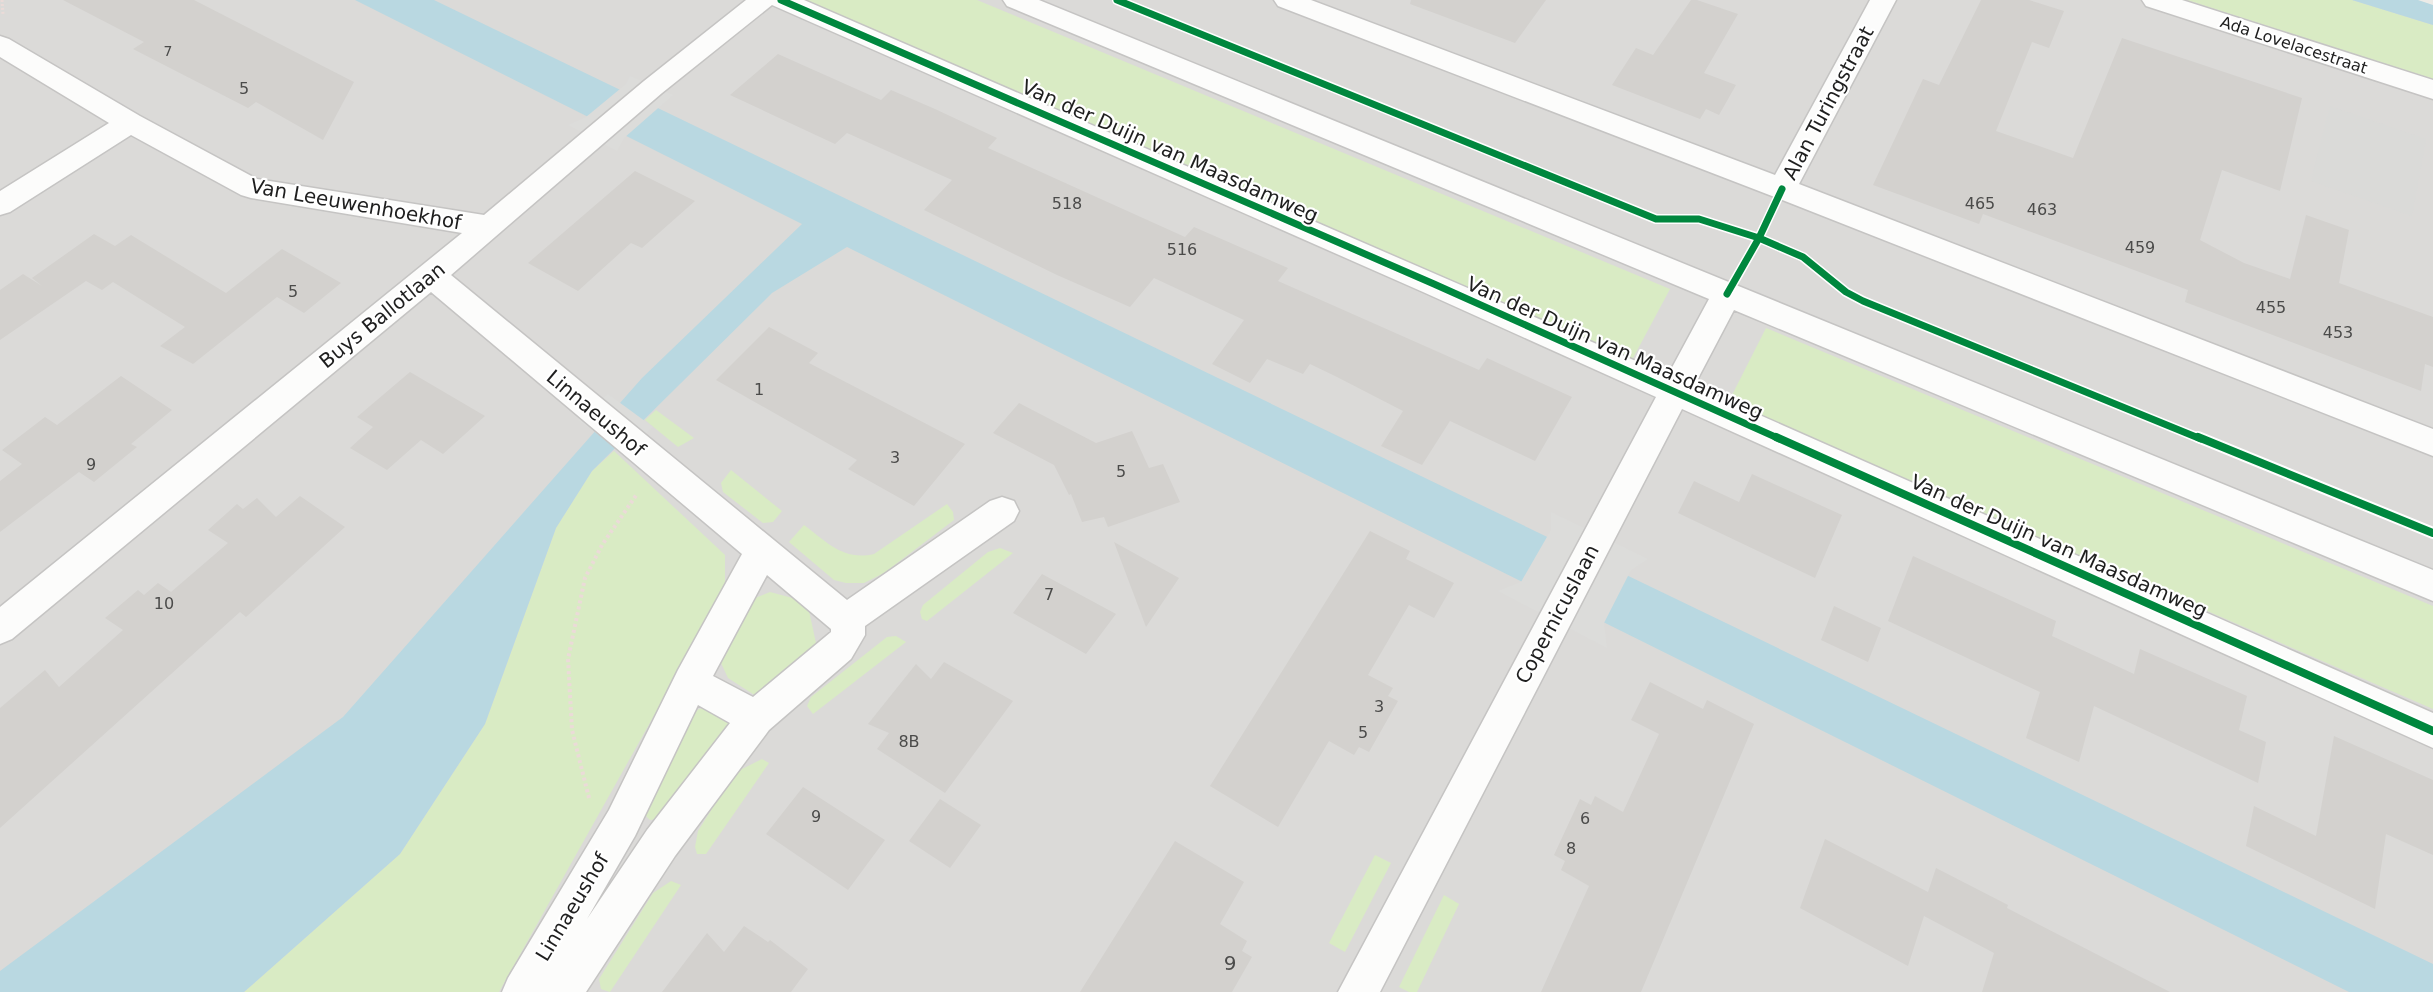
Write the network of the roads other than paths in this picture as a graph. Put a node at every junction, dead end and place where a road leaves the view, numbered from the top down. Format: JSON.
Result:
{"nodes":[{"id":1,"x":762,"y":0,"type":"edge"},
{"id":2,"x":781,"y":0,"type":"edge"},
{"id":3,"x":1016,"y":0,"type":"edge"},
{"id":4,"x":1287,"y":0,"type":"edge"},
{"id":5,"x":1883,"y":0,"type":"edge"},
{"id":6,"x":2155,"y":0,"type":"edge"},
{"id":7,"x":0,"y":45,"type":"edge"},
{"id":8,"x":2433,"y":90,"type":"edge"},
{"id":9,"x":130,"y":123,"type":"junction"},
{"id":10,"x":1782,"y":189,"type":"junction"},
{"id":11,"x":0,"y":205,"type":"edge"},
{"id":12,"x":489,"y":227,"type":"junction"},
{"id":13,"x":431,"y":275,"type":"junction"},
{"id":14,"x":1727,"y":294,"type":"junction"},
{"id":15,"x":1675,"y":393,"type":"junction"},
{"id":16,"x":2433,"y":443,"type":"edge"},
{"id":17,"x":1002,"y":511,"type":"dead end"},
{"id":18,"x":762,"y":551,"type":"junction"},
{"id":19,"x":2433,"y":586,"type":"edge"},
{"id":20,"x":846,"y":620,"type":"junction"},
{"id":21,"x":0,"y":627,"type":"edge"},
{"id":22,"x":691,"y":682,"type":"junction"},
{"id":23,"x":756,"y":718,"type":"junction"},
{"id":24,"x":2433,"y":730,"type":"edge"},
{"id":25,"x":622,"y":823,"type":"junction"},
{"id":26,"x":661,"y":843,"type":"junction"},
{"id":27,"x":522,"y":992,"type":"edge"},
{"id":28,"x":562,"y":992,"type":"edge"},
{"id":29,"x":1358,"y":992,"type":"edge"}],
"edges":[{"from":1,"to":12,"type":"street","name":"Buys Ballotlaan"},
{"from":2,"to":15,"type":"street","name":"Van der Duijn van Maasdamweg"},
{"from":3,"to":14,"type":"street"},
{"from":4,"to":10,"type":"street"},
{"from":5,"to":10,"type":"street","name":"Alan Turingstraat"},
{"from":6,"to":8,"type":"street","name":"Ada Lovelacestraat"},
{"from":7,"to":9,"type":"street","name":"Van Leeuwenhoekhof"},
{"from":9,"to":11,"type":"street"},
{"from":9,"to":12,"type":"street","name":"Van Leeuwenhoekhof"},
{"from":10,"to":16,"type":"street"},
{"from":12,"to":13,"type":"street","name":"Buys Ballotlaan"},
{"from":13,"to":18,"type":"street","name":"Linnaeushof"},
{"from":13,"to":21,"type":"street","name":"Buys Ballotlaan"},
{"from":14,"to":15,"type":"street","name":"Copernicuslaan"},
{"from":14,"to":19,"type":"street"},
{"from":15,"to":24,"type":"street","name":"Van der Duijn van Maasdamweg"},
{"from":15,"to":29,"type":"street","name":"Copernicuslaan"},
{"from":17,"to":20,"type":"street"},
{"from":18,"to":20,"type":"street","name":"Linnaeushof"},
{"from":18,"to":22,"type":"street","name":"Linnaeushof"},
{"from":20,"to":23,"type":"street","name":"Linnaeushof"},
{"from":22,"to":23,"type":"street"},
{"from":22,"to":25,"type":"street","name":"Linnaeushof"},
{"from":23,"to":26,"type":"street","name":"Linnaeushof"},
{"from":25,"to":26,"type":"street"},
{"from":25,"to":27,"type":"street","name":"Linnaeushof"},
{"from":26,"to":28,"type":"street","name":"Linnaeushof"}]}
